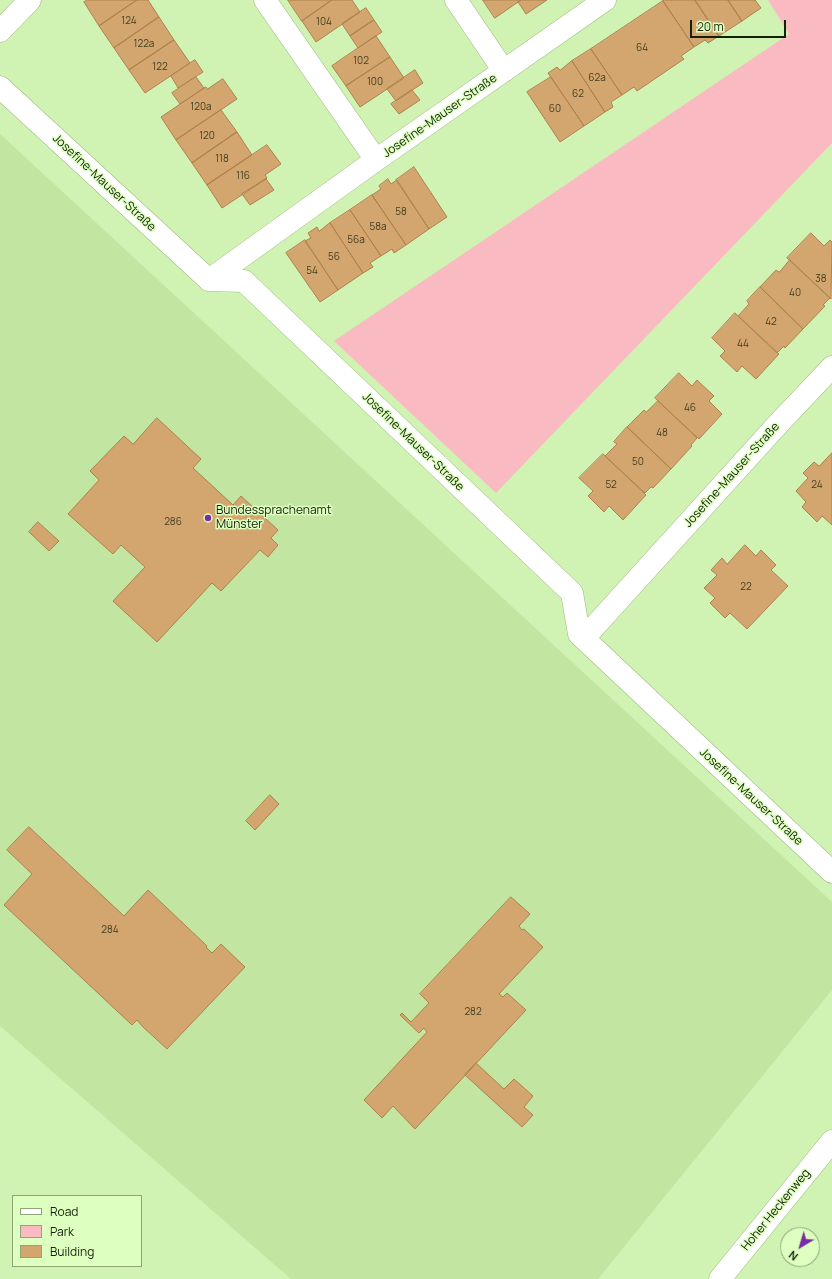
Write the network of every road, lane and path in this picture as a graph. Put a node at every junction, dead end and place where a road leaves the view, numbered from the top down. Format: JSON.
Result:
{"nodes":[{"id":1,"x":30,"y":0,"type":"edge"},
{"id":2,"x":265,"y":0,"type":"edge"},
{"id":3,"x":456,"y":0,"type":"edge"},
{"id":4,"x":605,"y":0,"type":"edge"},
{"id":5,"x":0,"y":31,"type":"edge"},
{"id":6,"x":504,"y":71,"type":"junction"},
{"id":7,"x":0,"y":87,"type":"edge"},
{"id":8,"x":376,"y":160,"type":"junction"},
{"id":9,"x":209,"y":280,"type":"junction"},
{"id":10,"x":832,"y":367,"type":"edge"},
{"id":11,"x":584,"y":638,"type":"junction"},
{"id":12,"x":832,"y":872,"type":"edge"},
{"id":13,"x":832,"y":1140,"type":"edge"},
{"id":14,"x":720,"y":1279,"type":"edge"}],
"edges":[{"from":1,"to":5,"type":"street"},
{"from":2,"to":8,"type":"street","name":"Josefine-Mauser-Straße"},
{"from":3,"to":6,"type":"street","name":"Josefine-Mauser-Straße"},
{"from":4,"to":6,"type":"street","name":"Josefine-Mauser-Straße"},
{"from":6,"to":8,"type":"street","name":"Josefine-Mauser-Straße"},
{"from":7,"to":9,"type":"street","name":"Josefine-Mauser-Straße"},
{"from":8,"to":9,"type":"street","name":"Josefine-Mauser-Straße"},
{"from":9,"to":11,"type":"street","name":"Josefine-Mauser-Straße"},
{"from":10,"to":11,"type":"street","name":"Josefine-Mauser-Straße"},
{"from":11,"to":12,"type":"street","name":"Josefine-Mauser-Straße"},
{"from":13,"to":14,"type":"street","name":"Hoher Heckenweg"}]}
